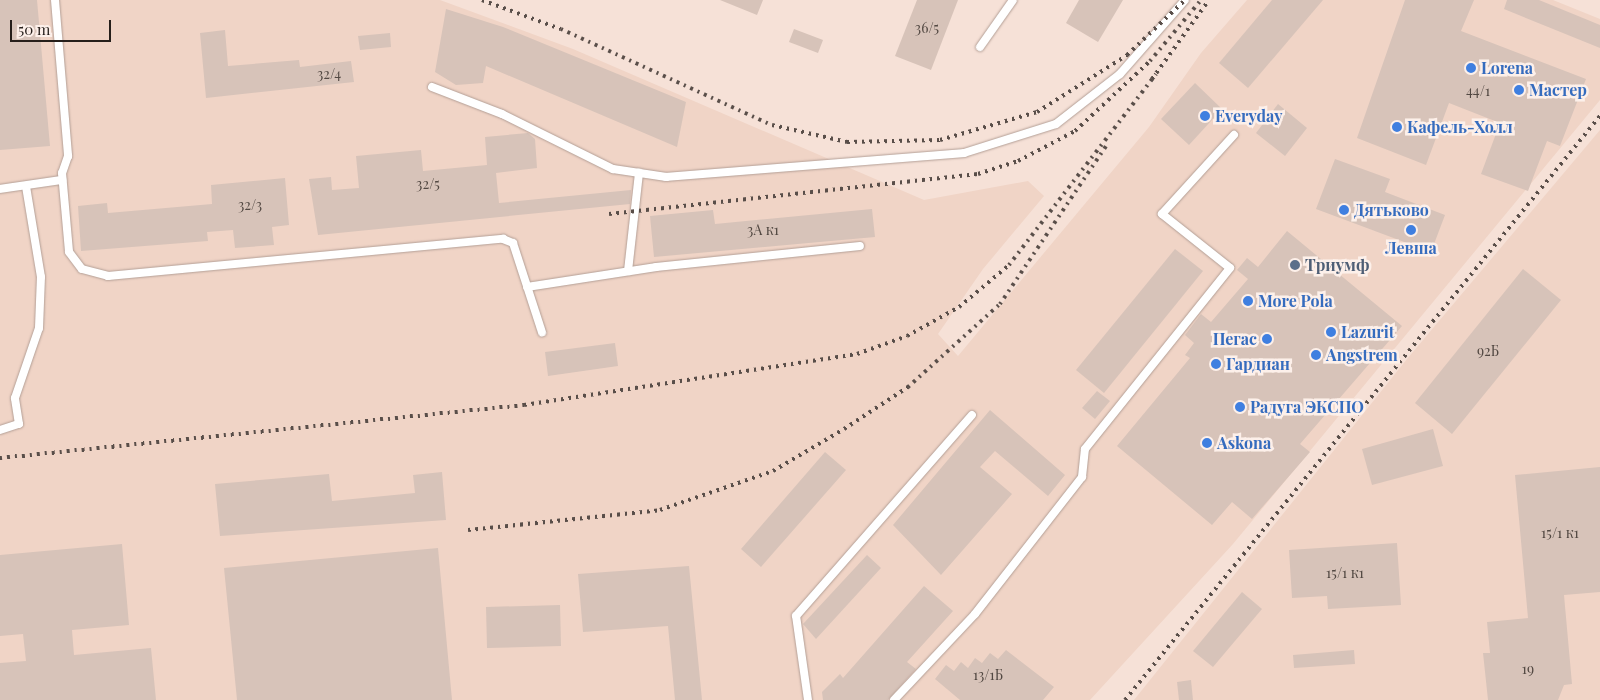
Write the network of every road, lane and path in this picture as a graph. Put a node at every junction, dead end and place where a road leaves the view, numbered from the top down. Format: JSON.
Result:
{"nodes":[{"id":1,"x":55,"y":0,"type":"edge"},
{"id":2,"x":1013,"y":0,"type":"edge"},
{"id":3,"x":1185,"y":0,"type":"edge"},
{"id":4,"x":980,"y":47,"type":"dead end"},
{"id":5,"x":432,"y":87,"type":"dead end"},
{"id":6,"x":1234,"y":134,"type":"dead end"},
{"id":7,"x":639,"y":173,"type":"junction"},
{"id":8,"x":62,"y":180,"type":"junction"},
{"id":9,"x":26,"y":186,"type":"junction"},
{"id":10,"x":0,"y":189,"type":"edge"},
{"id":11,"x":860,"y":246,"type":"dead end"},
{"id":12,"x":628,"y":272,"type":"junction"},
{"id":13,"x":527,"y":287,"type":"junction"},
{"id":14,"x":542,"y":332,"type":"dead end"},
{"id":15,"x":972,"y":415,"type":"dead end"},
{"id":16,"x":0,"y":430,"type":"edge"},
{"id":17,"x":808,"y":700,"type":"edge"},
{"id":18,"x":894,"y":700,"type":"edge"}],
"edges":[{"from":1,"to":8,"type":"lane"},
{"from":2,"to":4,"type":"lane"},
{"from":3,"to":7,"type":"lane"},
{"from":5,"to":7,"type":"lane"},
{"from":6,"to":18,"type":"lane"},
{"from":7,"to":12,"type":"lane"},
{"from":8,"to":9,"type":"lane"},
{"from":8,"to":13,"type":"lane"},
{"from":9,"to":10,"type":"lane"},
{"from":9,"to":16,"type":"lane"},
{"from":11,"to":12,"type":"lane"},
{"from":12,"to":13,"type":"lane"},
{"from":13,"to":14,"type":"lane"},
{"from":15,"to":17,"type":"lane"}]}
